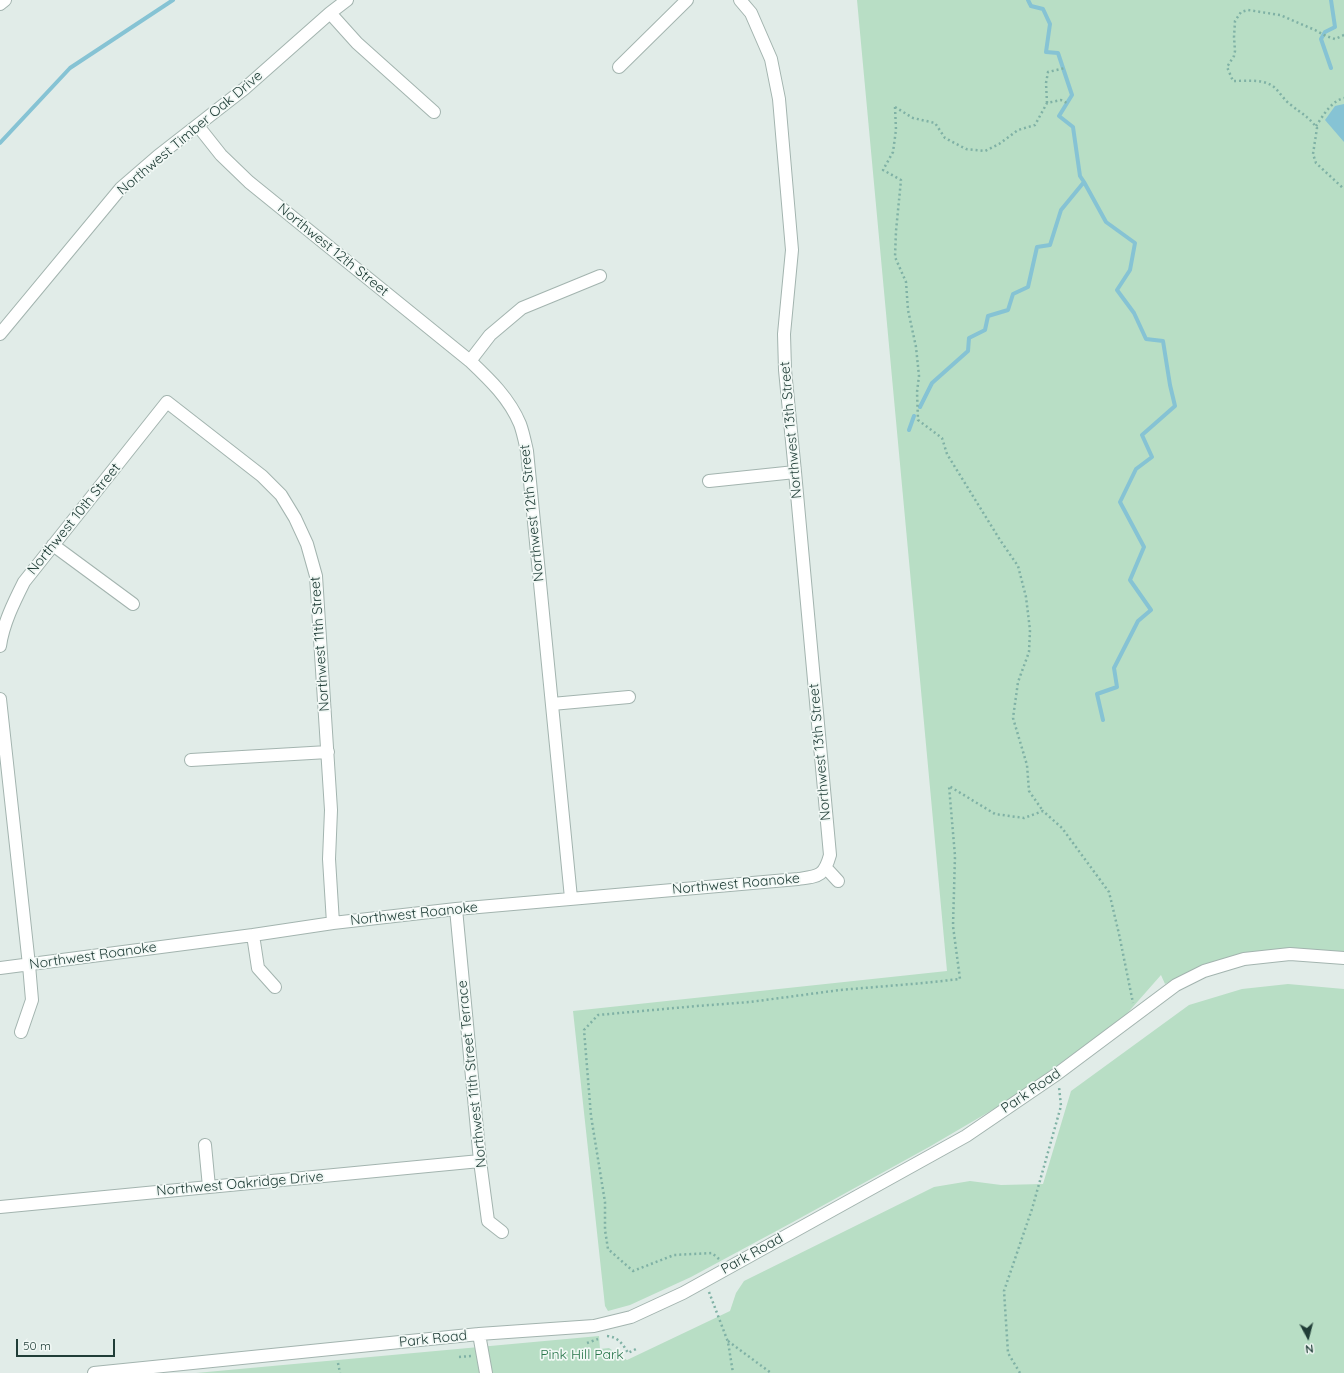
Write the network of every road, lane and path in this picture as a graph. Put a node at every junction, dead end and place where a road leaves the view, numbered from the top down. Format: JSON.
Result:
{"nodes":[{"id":1,"x":5,"y":0,"type":"edge"},
{"id":2,"x":347,"y":0,"type":"edge"},
{"id":3,"x":687,"y":0,"type":"edge"},
{"id":4,"x":740,"y":0,"type":"edge"},
{"id":5,"x":0,"y":4,"type":"edge"},
{"id":6,"x":330,"y":13,"type":"junction"},
{"id":7,"x":1344,"y":35,"type":"edge"},
{"id":8,"x":619,"y":67,"type":"dead end"},
{"id":9,"x":1065,"y":68,"type":"dead end"},
{"id":10,"x":1344,"y":98,"type":"edge"},
{"id":11,"x":1047,"y":103,"type":"junction"},
{"id":12,"x":1069,"y":104,"type":"dead end"},
{"id":13,"x":434,"y":112,"type":"dead end"},
{"id":14,"x":198,"y":126,"type":"junction"},
{"id":15,"x":1316,"y":126,"type":"junction"},
{"id":16,"x":1344,"y":189,"type":"edge"},
{"id":17,"x":600,"y":276,"type":"dead end"},
{"id":18,"x":0,"y":334,"type":"edge"},
{"id":19,"x":470,"y":361,"type":"junction"},
{"id":20,"x":168,"y":402,"type":"joint"},
{"id":21,"x":795,"y":472,"type":"junction"},
{"id":22,"x":709,"y":482,"type":"dead end"},
{"id":23,"x":53,"y":545,"type":"junction"},
{"id":24,"x":133,"y":604,"type":"dead end"},
{"id":25,"x":0,"y":646,"type":"edge"},
{"id":26,"x":629,"y":697,"type":"dead end"},
{"id":27,"x":0,"y":699,"type":"edge"},
{"id":28,"x":552,"y":704,"type":"junction"},
{"id":29,"x":328,"y":752,"type":"junction"},
{"id":30,"x":191,"y":760,"type":"dead end"},
{"id":31,"x":1043,"y":811,"type":"junction"},
{"id":32,"x":826,"y":868,"type":"junction"},
{"id":33,"x":838,"y":881,"type":"dead end"},
{"id":34,"x":571,"y":898,"type":"junction"},
{"id":35,"x":456,"y":909,"type":"junction"},
{"id":36,"x":333,"y":923,"type":"junction"},
{"id":37,"x":254,"y":935,"type":"junction"},
{"id":38,"x":1344,"y":958,"type":"edge"},
{"id":39,"x":29,"y":965,"type":"junction"},
{"id":40,"x":0,"y":968,"type":"edge"},
{"id":41,"x":275,"y":987,"type":"dead end"},
{"id":42,"x":1136,"y":1015,"type":"junction"},
{"id":43,"x":21,"y":1032,"type":"dead end"},
{"id":44,"x":1059,"y":1085,"type":"dead end"},
{"id":45,"x":205,"y":1145,"type":"dead end"},
{"id":46,"x":480,"y":1161,"type":"junction"},
{"id":47,"x":209,"y":1187,"type":"junction"},
{"id":48,"x":0,"y":1207,"type":"edge"},
{"id":49,"x":502,"y":1232,"type":"dead end"},
{"id":50,"x":728,"y":1267,"type":"junction"},
{"id":51,"x":704,"y":1281,"type":"junction"},
{"id":52,"x":480,"y":1334,"type":"junction"},
{"id":53,"x":728,"y":1341,"type":"junction"},
{"id":54,"x":587,"y":1343,"type":"dead end"},
{"id":55,"x":636,"y":1349,"type":"dead end"},
{"id":56,"x":338,"y":1363,"type":"dead end"},
{"id":57,"x":94,"y":1373,"type":"edge"},
{"id":58,"x":340,"y":1373,"type":"edge"},
{"id":59,"x":486,"y":1373,"type":"edge"},
{"id":60,"x":733,"y":1373,"type":"edge"},
{"id":61,"x":771,"y":1373,"type":"edge"},
{"id":62,"x":1020,"y":1373,"type":"edge"}],
"edges":[{"from":1,"to":5,"type":"street"},
{"from":2,"to":6,"type":"street","name":"Northwest Timber Oak Drive"},
{"from":3,"to":8,"type":"street"},
{"from":4,"to":21,"type":"street","name":"Northwest 13th Street"},
{"from":6,"to":13,"type":"street"},
{"from":6,"to":14,"type":"street","name":"Northwest Timber Oak Drive"},
{"from":7,"to":15,"type":"path"},
{"from":9,"to":11,"type":"path"},
{"from":10,"to":15,"type":"path"},
{"from":11,"to":12,"type":"path"},
{"from":11,"to":31,"type":"path"},
{"from":14,"to":18,"type":"street","name":"Northwest Timber Oak Drive"},
{"from":14,"to":19,"type":"street","name":"Northwest 12th Street"},
{"from":15,"to":16,"type":"path"},
{"from":17,"to":19,"type":"street"},
{"from":19,"to":28,"type":"street","name":"Northwest 12th Street"},
{"from":20,"to":23,"type":"street","name":"Northwest 10th Street"},
{"from":20,"to":29,"type":"street","name":"Northwest 11th Street"},
{"from":21,"to":22,"type":"street"},
{"from":21,"to":32,"type":"street","name":"Northwest 13th Street"},
{"from":23,"to":24,"type":"street"},
{"from":23,"to":25,"type":"street","name":"Northwest 10th Street"},
{"from":26,"to":28,"type":"street"},
{"from":27,"to":39,"type":"street"},
{"from":28,"to":34,"type":"street","name":"Northwest 12th Street"},
{"from":29,"to":30,"type":"street"},
{"from":29,"to":36,"type":"street","name":"Northwest 11th Street"},
{"from":31,"to":42,"type":"path"},
{"from":31,"to":50,"type":"path"},
{"from":32,"to":33,"type":"street"},
{"from":32,"to":34,"type":"street","name":"Northwest Roanoke"},
{"from":34,"to":35,"type":"street","name":"Northwest Roanoke"},
{"from":35,"to":36,"type":"street","name":"Northwest Roanoke"},
{"from":35,"to":46,"type":"street","name":"Northwest 11th Street Terrace"},
{"from":36,"to":37,"type":"street","name":"Northwest Roanoke"},
{"from":37,"to":39,"type":"street","name":"Northwest Roanoke"},
{"from":37,"to":41,"type":"street"},
{"from":38,"to":42,"type":"street","name":"Park Road"},
{"from":39,"to":40,"type":"street","name":"Northwest Roanoke"},
{"from":39,"to":43,"type":"street"},
{"from":42,"to":50,"type":"street","name":"Park Road"},
{"from":44,"to":62,"type":"path"},
{"from":45,"to":47,"type":"street"},
{"from":46,"to":47,"type":"street","name":"Northwest Oakridge Drive"},
{"from":46,"to":49,"type":"street","name":"Northwest 11th Street Terrace"},
{"from":47,"to":48,"type":"street","name":"Northwest Oakridge Drive"},
{"from":50,"to":51,"type":"street","name":"Park Road"},
{"from":51,"to":52,"type":"street","name":"Park Road"},
{"from":51,"to":53,"type":"path"},
{"from":52,"to":57,"type":"street","name":"Park Road"},
{"from":52,"to":59,"type":"street"},
{"from":53,"to":60,"type":"path"},
{"from":53,"to":61,"type":"path"},
{"from":54,"to":55,"type":"path"},
{"from":56,"to":58,"type":"path"}]}
